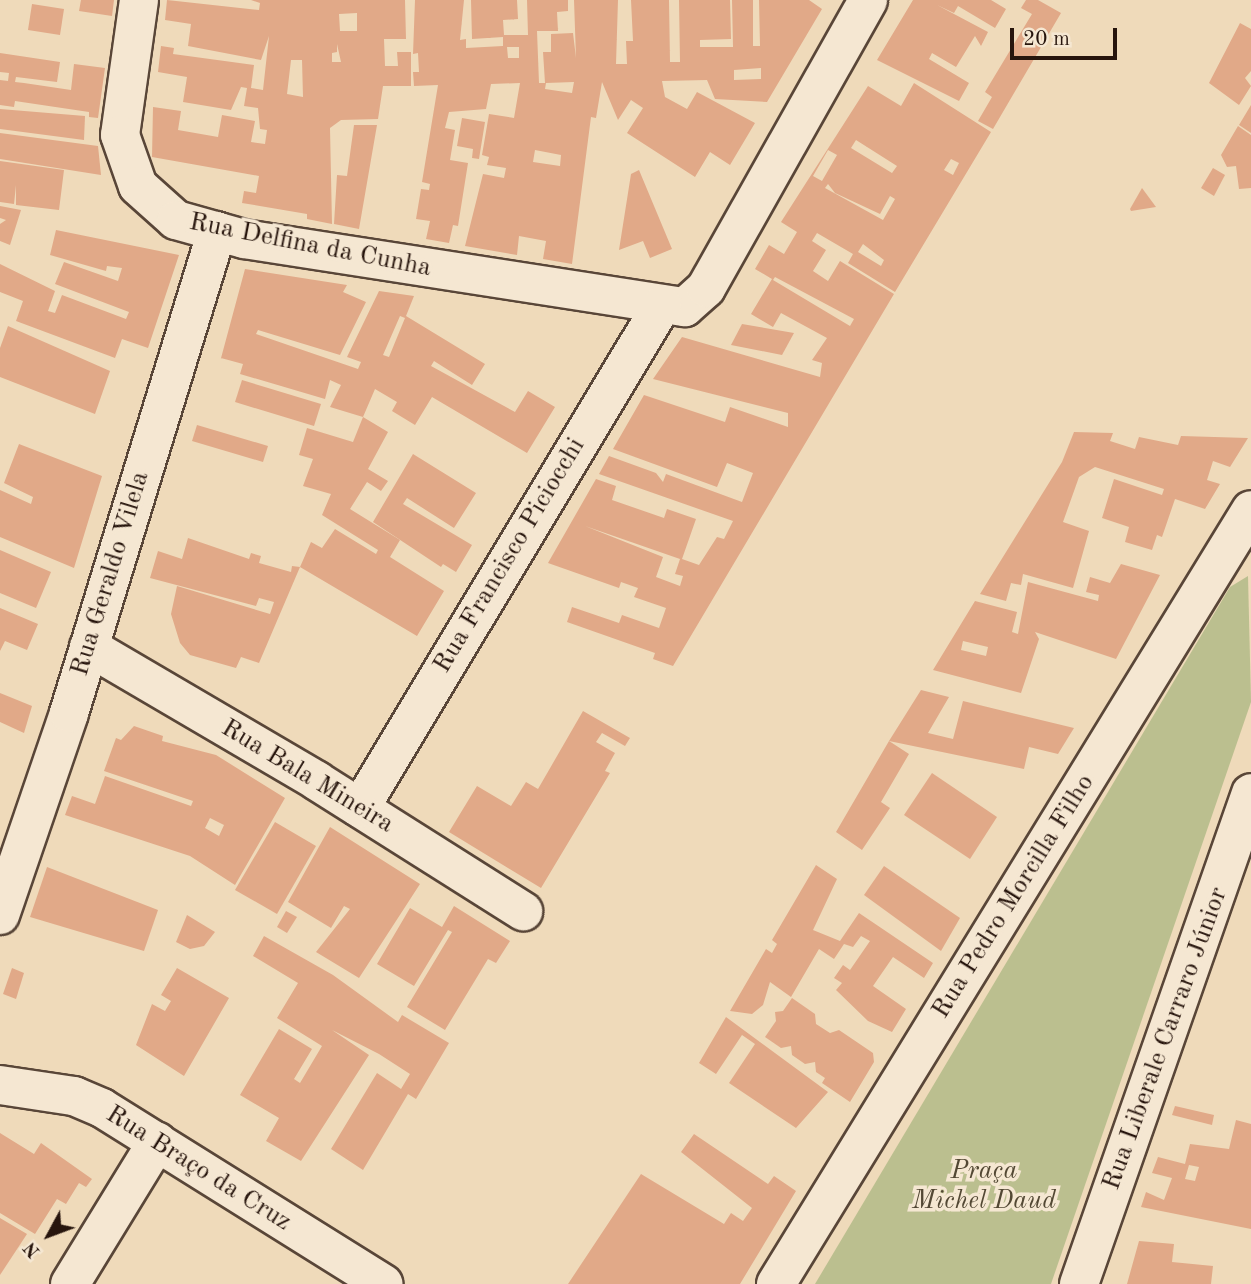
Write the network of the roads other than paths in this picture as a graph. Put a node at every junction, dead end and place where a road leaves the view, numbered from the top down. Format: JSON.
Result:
{"nodes":[{"id":1,"x":139,"y":0,"type":"edge"},
{"id":2,"x":867,"y":0,"type":"edge"},
{"id":3,"x":216,"y":231,"type":"junction"},
{"id":4,"x":673,"y":306,"type":"junction"},
{"id":5,"x":1251,"y":510,"type":"edge"},
{"id":6,"x":1242,"y":544,"type":"edge"},
{"id":7,"x":89,"y":647,"type":"junction"},
{"id":8,"x":1251,"y":793,"type":"edge"},
{"id":9,"x":360,"y":808,"type":"junction"},
{"id":10,"x":523,"y":911,"type":"dead end"},
{"id":11,"x":0,"y":915,"type":"edge"},
{"id":12,"x":0,"y":1085,"type":"edge"},
{"id":13,"x":157,"y":1142,"type":"junction"},
{"id":14,"x":70,"y":1284,"type":"edge"},
{"id":15,"x":384,"y":1284,"type":"edge"},
{"id":16,"x":776,"y":1284,"type":"edge"},
{"id":17,"x":1079,"y":1284,"type":"edge"}],
"edges":[{"from":1,"to":3,"type":"street","name":"Rua Delfina da Cunha"},
{"from":2,"to":4,"type":"street","name":"Rua Francisco Piciocchi"},
{"from":3,"to":4,"type":"street","name":"Rua Delfina da Cunha"},
{"from":3,"to":7,"type":"street","name":"Rua Geraldo Vilela"},
{"from":4,"to":9,"type":"street","name":"Rua Francisco Piciocchi"},
{"from":5,"to":6,"type":"street","name":"Rua Pedro Morcilla Filho"},
{"from":6,"to":16,"type":"street","name":"Rua Pedro Morcilla Filho"},
{"from":7,"to":9,"type":"street","name":"Rua Bala Mineira"},
{"from":7,"to":11,"type":"street","name":"Rua Geraldo Vilela"},
{"from":8,"to":17,"type":"street","name":"Rua Liberale Carraro Júnior"},
{"from":9,"to":10,"type":"street","name":"Rua Bala Mineira"},
{"from":12,"to":13,"type":"street","name":"Rua Braço da Cruz"},
{"from":13,"to":14,"type":"street"},
{"from":13,"to":15,"type":"street","name":"Rua Braço da Cruz"}]}
